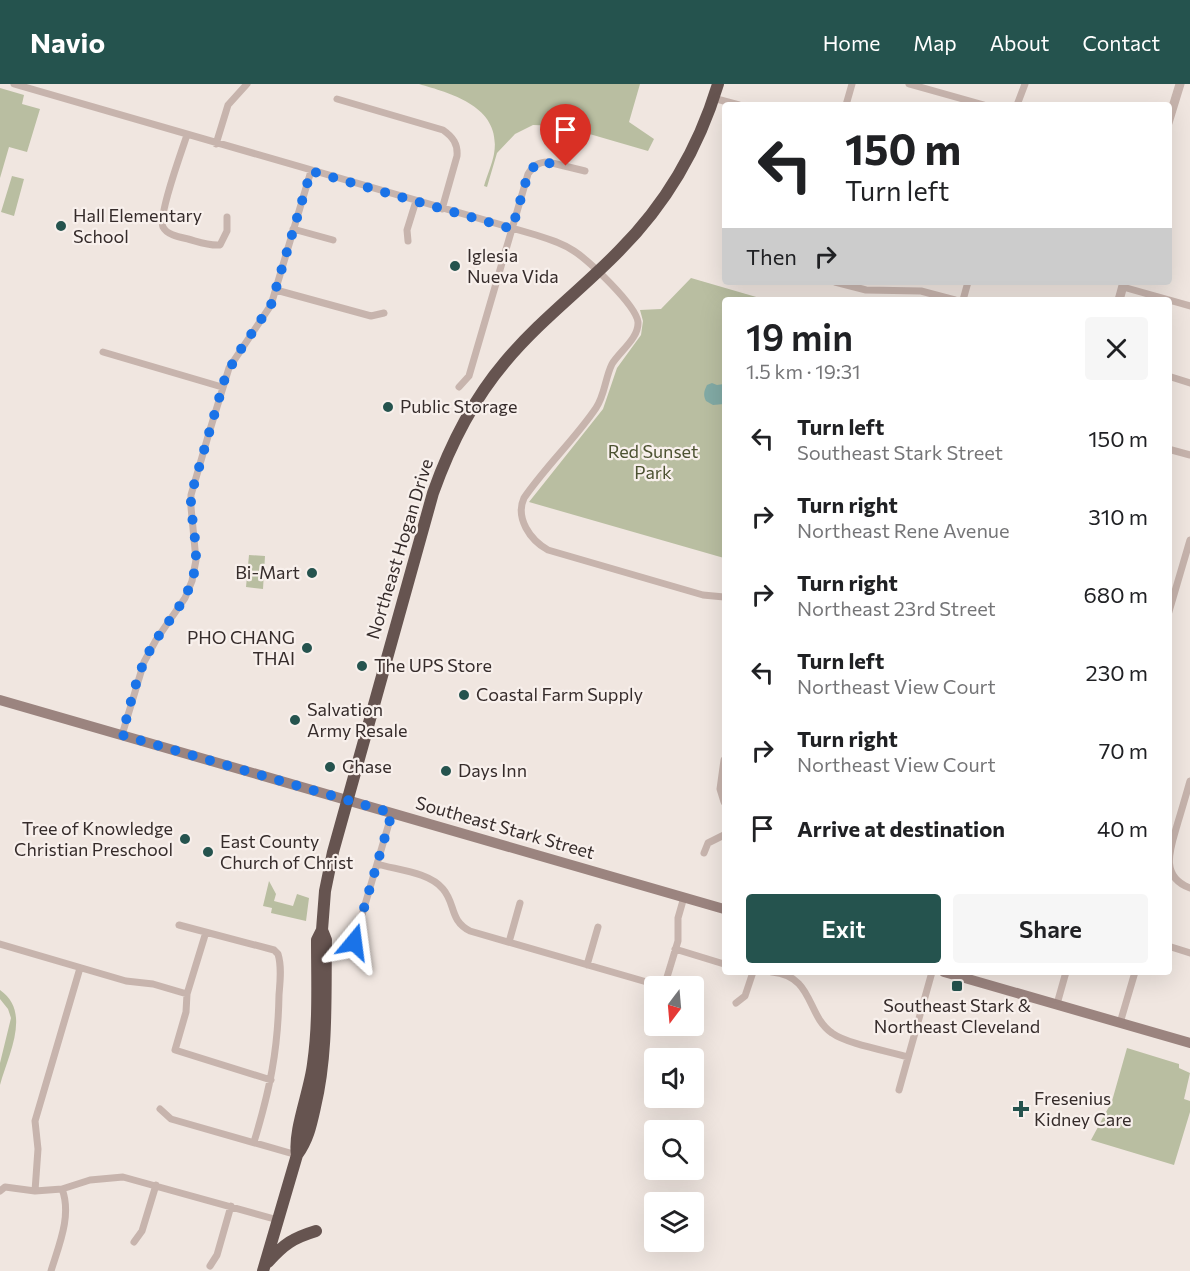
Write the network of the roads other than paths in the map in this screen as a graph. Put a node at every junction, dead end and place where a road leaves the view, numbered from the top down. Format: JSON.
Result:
{"nodes":[{"id":1,"x":14,"y":84,"type":"edge"},
{"id":2,"x":247,"y":84,"type":"edge"},
{"id":3,"x":718,"y":84,"type":"edge"},
{"id":4,"x":852,"y":84,"type":"edge"},
{"id":5,"x":909,"y":84,"type":"edge"},
{"id":6,"x":1025,"y":84,"type":"edge"},
{"id":7,"x":1180,"y":84,"type":"edge"},
{"id":8,"x":32,"y":86,"type":"edge"},
{"id":9,"x":713,"y":98,"type":"junction"},
{"id":10,"x":337,"y":99,"type":"dead end"},
{"id":11,"x":728,"y":102,"type":"edge"},
{"id":12,"x":847,"y":102,"type":"edge"},
{"id":13,"x":973,"y":102,"type":"edge"},
{"id":14,"x":1018,"y":102,"type":"edge"},
{"id":15,"x":1172,"y":110,"type":"edge"},
{"id":16,"x":187,"y":135,"type":"junction"},
{"id":17,"x":216,"y":144,"type":"junction"},
{"id":18,"x":311,"y":171,"type":"junction"},
{"id":19,"x":585,"y":171,"type":"dead end"},
{"id":20,"x":416,"y":201,"type":"junction"},
{"id":21,"x":442,"y":209,"type":"junction"},
{"id":22,"x":227,"y":217,"type":"dead end"},
{"id":23,"x":293,"y":229,"type":"junction"},
{"id":24,"x":512,"y":229,"type":"junction"},
{"id":25,"x":333,"y":240,"type":"dead end"},
{"id":26,"x":408,"y":241,"type":"dead end"},
{"id":27,"x":598,"y":271,"type":"junction"},
{"id":28,"x":848,"y":285,"type":"edge"},
{"id":29,"x":1127,"y":285,"type":"edge"},
{"id":30,"x":276,"y":290,"type":"junction"},
{"id":31,"x":944,"y":297,"type":"edge"},
{"id":32,"x":1163,"y":297,"type":"edge"},
{"id":33,"x":1172,"y":300,"type":"edge"},
{"id":34,"x":1190,"y":306,"type":"edge"},
{"id":35,"x":384,"y":313,"type":"dead end"},
{"id":36,"x":103,"y":352,"type":"dead end"},
{"id":37,"x":1172,"y":377,"type":"edge"},
{"id":38,"x":1190,"y":382,"type":"edge"},
{"id":39,"x":222,"y":387,"type":"junction"},
{"id":40,"x":459,"y":387,"type":"dead end"},
{"id":41,"x":1172,"y":450,"type":"edge"},
{"id":42,"x":1190,"y":455,"type":"edge"},
{"id":43,"x":1190,"y":540,"type":"edge"},
{"id":44,"x":722,"y":597,"type":"edge"},
{"id":45,"x":1172,"y":601,"type":"edge"},
{"id":46,"x":0,"y":700,"type":"edge"},
{"id":47,"x":122,"y":735,"type":"junction"},
{"id":48,"x":1190,"y":781,"type":"edge"},
{"id":49,"x":347,"y":800,"type":"junction"},
{"id":50,"x":392,"y":813,"type":"junction"},
{"id":51,"x":1172,"y":824,"type":"edge"},
{"id":52,"x":1177,"y":825,"type":"junction"},
{"id":53,"x":722,"y":836,"type":"edge"},
{"id":54,"x":1172,"y":843,"type":"edge"},
{"id":55,"x":704,"y":853,"type":"dead end"},
{"id":56,"x":377,"y":864,"type":"junction"},
{"id":57,"x":1172,"y":872,"type":"edge"},
{"id":58,"x":1190,"y":888,"type":"edge"},
{"id":59,"x":684,"y":897,"type":"junction"},
{"id":60,"x":520,"y":903,"type":"dead end"},
{"id":61,"x":722,"y":908,"type":"edge"},
{"id":62,"x":179,"y":925,"type":"dead end"},
{"id":63,"x":598,"y":927,"type":"dead end"},
{"id":64,"x":206,"y":932,"type":"junction"},
{"id":65,"x":509,"y":942,"type":"junction"},
{"id":66,"x":0,"y":944,"type":"edge"},
{"id":67,"x":1172,"y":947,"type":"edge"},
{"id":68,"x":675,"y":949,"type":"junction"},
{"id":69,"x":1190,"y":953,"type":"edge"},
{"id":70,"x":347,"y":954,"type":"dead end"},
{"id":71,"x":722,"y":963,"type":"edge"},
{"id":72,"x":587,"y":965,"type":"junction"},
{"id":73,"x":80,"y":968,"type":"junction"},
{"id":74,"x":752,"y":975,"type":"edge"},
{"id":75,"x":781,"y":975,"type":"edge"},
{"id":76,"x":931,"y":975,"type":"edge"},
{"id":77,"x":954,"y":975,"type":"edge"},
{"id":78,"x":1065,"y":975,"type":"edge"},
{"id":79,"x":1134,"y":975,"type":"edge"},
{"id":80,"x":667,"y":976,"type":"edge"},
{"id":81,"x":644,"y":981,"type":"edge"},
{"id":82,"x":816,"y":991,"type":"dead end"},
{"id":83,"x":187,"y":994,"type":"junction"},
{"id":84,"x":809,"y":996,"type":"junction"},
{"id":85,"x":736,"y":1003,"type":"dead end"},
{"id":86,"x":1056,"y":1004,"type":"junction"},
{"id":87,"x":1120,"y":1023,"type":"junction"},
{"id":88,"x":1190,"y":1043,"type":"edge"},
{"id":89,"x":908,"y":1057,"type":"junction"},
{"id":90,"x":271,"y":1080,"type":"junction"},
{"id":91,"x":899,"y":1090,"type":"dead end"},
{"id":92,"x":160,"y":1109,"type":"dead end"},
{"id":93,"x":254,"y":1142,"type":"junction"},
{"id":94,"x":297,"y":1155,"type":"junction"},
{"id":95,"x":156,"y":1185,"type":"junction"},
{"id":96,"x":62,"y":1189,"type":"junction"},
{"id":97,"x":0,"y":1191,"type":"edge"},
{"id":98,"x":35,"y":1191,"type":"junction"},
{"id":99,"x":231,"y":1206,"type":"junction"},
{"id":100,"x":278,"y":1220,"type":"junction"},
{"id":101,"x":316,"y":1231,"type":"dead end"},
{"id":102,"x":134,"y":1242,"type":"dead end"},
{"id":103,"x":210,"y":1266,"type":"dead end"},
{"id":104,"x":264,"y":1268,"type":"edge"},
{"id":105,"x":51,"y":1271,"type":"edge"}],
"edges":[{"from":1,"to":8,"type":"street"},
{"from":2,"to":17,"type":"street"},
{"from":3,"to":9,"type":"highway","name":"Northeast Hogan Drive"},
{"from":4,"to":12,"type":"street"},
{"from":5,"to":13,"type":"street"},
{"from":6,"to":14,"type":"street"},
{"from":7,"to":15,"type":"street"},
{"from":8,"to":16,"type":"street"},
{"from":9,"to":11,"type":"street"},
{"from":9,"to":27,"type":"highway","name":"Northeast Hogan Drive"},
{"from":10,"to":21,"type":"street"},
{"from":16,"to":17,"type":"street"},
{"from":16,"to":22,"type":"street"},
{"from":17,"to":18,"type":"street"},
{"from":18,"to":20,"type":"street"},
{"from":18,"to":23,"type":"street"},
{"from":19,"to":24,"type":"street"},
{"from":20,"to":21,"type":"street"},
{"from":20,"to":26,"type":"street"},
{"from":21,"to":24,"type":"street"},
{"from":23,"to":25,"type":"street"},
{"from":23,"to":30,"type":"street"},
{"from":24,"to":27,"type":"street"},
{"from":24,"to":40,"type":"street"},
{"from":27,"to":44,"type":"street"},
{"from":27,"to":49,"type":"highway","name":"Northeast Hogan Drive"},
{"from":28,"to":31,"type":"street"},
{"from":29,"to":32,"type":"street"},
{"from":30,"to":35,"type":"street"},
{"from":30,"to":39,"type":"street"},
{"from":33,"to":34,"type":"street"},
{"from":36,"to":39,"type":"street"},
{"from":37,"to":38,"type":"street"},
{"from":39,"to":47,"type":"street"},
{"from":41,"to":42,"type":"street"},
{"from":43,"to":45,"type":"street"},
{"from":46,"to":47,"type":"main road","name":"Southeast Stark Street"},
{"from":47,"to":49,"type":"main road","name":"Southeast Stark Street"},
{"from":48,"to":52,"type":"street"},
{"from":49,"to":50,"type":"main road","name":"Southeast Stark Street"},
{"from":49,"to":94,"type":"highway","name":"Northeast Hogan Drive"},
{"from":50,"to":56,"type":"street"},
{"from":50,"to":59,"type":"main road","name":"Southeast Stark Street"},
{"from":51,"to":52,"type":"street"},
{"from":52,"to":54,"type":"street"},
{"from":53,"to":55,"type":"street"},
{"from":56,"to":65,"type":"street"},
{"from":56,"to":70,"type":"street"},
{"from":57,"to":58,"type":"street"},
{"from":59,"to":61,"type":"main road","name":"Southeast Stark Street"},
{"from":59,"to":68,"type":"street"},
{"from":60,"to":65,"type":"street"},
{"from":62,"to":64,"type":"street"},
{"from":63,"to":72,"type":"street"},
{"from":64,"to":83,"type":"street"},
{"from":64,"to":90,"type":"street"},
{"from":65,"to":72,"type":"street"},
{"from":66,"to":73,"type":"street"},
{"from":67,"to":69,"type":"street"},
{"from":68,"to":71,"type":"street"},
{"from":68,"to":80,"type":"street"},
{"from":72,"to":81,"type":"street"},
{"from":73,"to":83,"type":"street"},
{"from":73,"to":98,"type":"street"},
{"from":74,"to":85,"type":"street"},
{"from":75,"to":84,"type":"street"},
{"from":76,"to":89,"type":"street"},
{"from":77,"to":86,"type":"main road"},
{"from":78,"to":86,"type":"street"},
{"from":79,"to":87,"type":"street"},
{"from":82,"to":84,"type":"street"},
{"from":83,"to":90,"type":"street"},
{"from":84,"to":89,"type":"street"},
{"from":86,"to":87,"type":"main road"},
{"from":87,"to":88,"type":"main road"},
{"from":89,"to":91,"type":"street"},
{"from":90,"to":93,"type":"street"},
{"from":92,"to":93,"type":"street"},
{"from":93,"to":94,"type":"street"},
{"from":94,"to":100,"type":"highway","name":"Northeast Hogan Drive"},
{"from":95,"to":96,"type":"street"},
{"from":95,"to":99,"type":"street"},
{"from":95,"to":102,"type":"street"},
{"from":96,"to":98,"type":"street"},
{"from":96,"to":105,"type":"street"},
{"from":97,"to":98,"type":"street"},
{"from":99,"to":100,"type":"street"},
{"from":99,"to":103,"type":"street"},
{"from":100,"to":104,"type":"highway","name":"Northeast Hogan Drive"},
{"from":101,"to":104,"type":"highway"}]}
